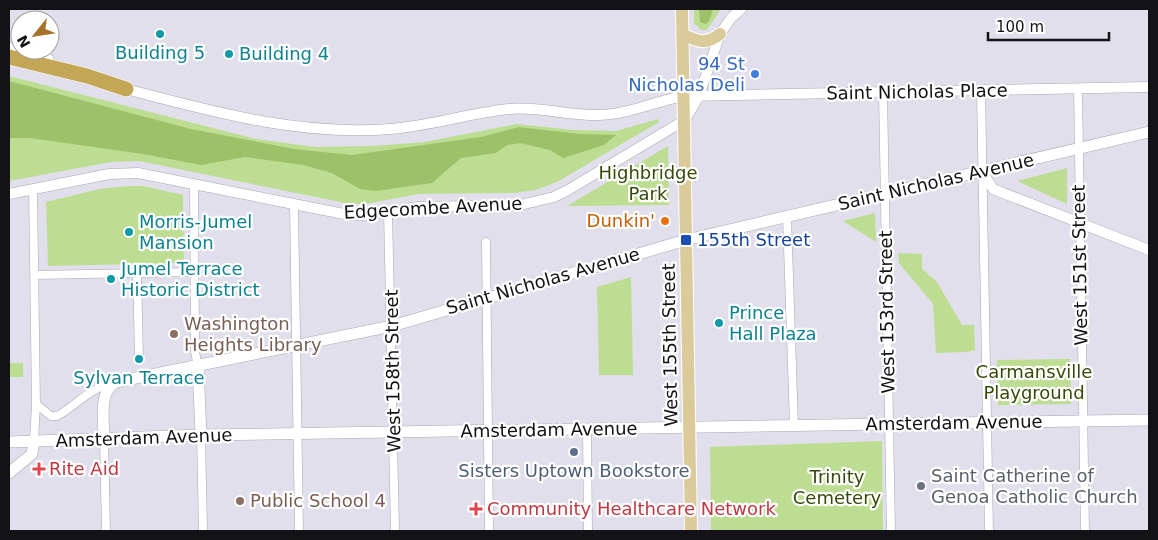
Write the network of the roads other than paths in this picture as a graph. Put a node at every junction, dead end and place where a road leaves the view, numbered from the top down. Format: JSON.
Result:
{"nodes":[{"id":1,"x":741,"y":9,"type":"edge"},
{"id":2,"x":681,"y":11,"type":"edge"},
{"id":3,"x":682,"y":34,"type":"junction"},
{"id":4,"x":720,"y":34,"type":"junction"},
{"id":5,"x":9,"y":48,"type":"edge"},
{"id":6,"x":9,"y":57,"type":"edge"},
{"id":7,"x":9,"y":66,"type":"edge"},
{"id":8,"x":1149,"y":87,"type":"edge"},
{"id":9,"x":126,"y":89,"type":"junction"},
{"id":10,"x":1078,"y":89,"type":"junction"},
{"id":11,"x":981,"y":90,"type":"junction"},
{"id":12,"x":883,"y":92,"type":"junction"},
{"id":13,"x":684,"y":96,"type":"junction"},
{"id":14,"x":699,"y":96,"type":"junction"},
{"id":15,"x":685,"y":120,"type":"junction"},
{"id":16,"x":1149,"y":132,"type":"edge"},
{"id":17,"x":1078,"y":149,"type":"junction"},
{"id":18,"x":982,"y":171,"type":"junction"},
{"id":19,"x":194,"y":184,"type":"junction"},
{"id":20,"x":34,"y":189,"type":"junction"},
{"id":21,"x":9,"y":194,"type":"edge"},
{"id":22,"x":885,"y":194,"type":"junction"},
{"id":23,"x":294,"y":205,"type":"junction"},
{"id":24,"x":388,"y":212,"type":"junction"},
{"id":25,"x":787,"y":217,"type":"junction"},
{"id":26,"x":1079,"y":222,"type":"junction"},
{"id":27,"x":686,"y":240,"type":"junction"},
{"id":28,"x":486,"y":242,"type":"dead end"},
{"id":29,"x":1149,"y":250,"type":"edge"},
{"id":30,"x":194,"y":272,"type":"junction"},
{"id":31,"x":137,"y":273,"type":"junction"},
{"id":32,"x":35,"y":275,"type":"junction"},
{"id":33,"x":488,"y":297,"type":"junction"},
{"id":34,"x":392,"y":326,"type":"junction"},
{"id":35,"x":296,"y":346,"type":"junction"},
{"id":36,"x":139,"y":356,"type":"dead end"},
{"id":37,"x":198,"y":366,"type":"junction"},
{"id":38,"x":116,"y":382,"type":"junction"},
{"id":39,"x":36,"y":404,"type":"junction"},
{"id":40,"x":1149,"y":420,"type":"edge"},
{"id":41,"x":1083,"y":421,"type":"junction"},
{"id":42,"x":987,"y":423,"type":"junction"},
{"id":43,"x":890,"y":424,"type":"junction"},
{"id":44,"x":794,"y":426,"type":"junction"},
{"id":45,"x":689,"y":429,"type":"junction"},
{"id":46,"x":587,"y":430,"type":"junction"},
{"id":47,"x":486,"y":431,"type":"junction"},
{"id":48,"x":394,"y":433,"type":"junction"},
{"id":49,"x":297,"y":434,"type":"junction"},
{"id":50,"x":201,"y":435,"type":"junction"},
{"id":51,"x":104,"y":438,"type":"junction"},
{"id":52,"x":34,"y":441,"type":"junction"},
{"id":53,"x":9,"y":442,"type":"edge"},
{"id":54,"x":9,"y":473,"type":"edge"},
{"id":55,"x":106,"y":531,"type":"edge"},
{"id":56,"x":203,"y":531,"type":"edge"},
{"id":57,"x":298,"y":531,"type":"edge"},
{"id":58,"x":395,"y":531,"type":"edge"},
{"id":59,"x":489,"y":531,"type":"edge"},
{"id":60,"x":588,"y":531,"type":"edge"},
{"id":61,"x":691,"y":531,"type":"edge"},
{"id":62,"x":891,"y":531,"type":"edge"},
{"id":63,"x":989,"y":531,"type":"edge"},
{"id":64,"x":1085,"y":531,"type":"edge"}],
"edges":[{"from":1,"to":4,"type":"street","name":"Edgecombe Avenue"},
{"from":2,"to":3,"type":"main road","name":"West 155th Street"},
{"from":3,"to":4,"type":"main road"},
{"from":3,"to":13,"type":"main road","name":"West 155th Street"},
{"from":4,"to":14,"type":"street","name":"Edgecombe Avenue"},
{"from":5,"to":9,"type":"main road"},
{"from":6,"to":9,"type":"highway"},
{"from":7,"to":9,"type":"highway"},
{"from":8,"to":10,"type":"street","name":"Saint Nicholas Place"},
{"from":9,"to":13,"type":"street","name":"Saint Nicholas Place"},
{"from":10,"to":11,"type":"street","name":"Saint Nicholas Place"},
{"from":10,"to":17,"type":"street","name":"West 151st Street"},
{"from":11,"to":12,"type":"street","name":"Saint Nicholas Place"},
{"from":11,"to":18,"type":"street"},
{"from":12,"to":14,"type":"street","name":"Saint Nicholas Place"},
{"from":12,"to":22,"type":"street","name":"West 153rd Street"},
{"from":13,"to":14,"type":"street","name":"Saint Nicholas Place"},
{"from":13,"to":15,"type":"main road","name":"West 155th Street"},
{"from":14,"to":15,"type":"street","name":"Edgecombe Avenue"},
{"from":15,"to":24,"type":"street","name":"Edgecombe Avenue"},
{"from":15,"to":27,"type":"main road","name":"West 155th Street"},
{"from":16,"to":17,"type":"main road","name":"Saint Nicholas Avenue"},
{"from":17,"to":18,"type":"main road","name":"Saint Nicholas Avenue"},
{"from":17,"to":26,"type":"street","name":"West 151st Street"},
{"from":18,"to":22,"type":"main road","name":"Saint Nicholas Avenue"},
{"from":18,"to":26,"type":"street"},
{"from":18,"to":42,"type":"street"},
{"from":19,"to":20,"type":"street","name":"Edgecombe Avenue"},
{"from":19,"to":23,"type":"street","name":"Edgecombe Avenue"},
{"from":19,"to":30,"type":"street"},
{"from":20,"to":21,"type":"street","name":"Edgecombe Avenue"},
{"from":20,"to":32,"type":"street"},
{"from":22,"to":25,"type":"main road","name":"Saint Nicholas Avenue"},
{"from":22,"to":43,"type":"street","name":"West 153rd Street"},
{"from":23,"to":24,"type":"street","name":"Edgecombe Avenue"},
{"from":23,"to":35,"type":"street"},
{"from":24,"to":34,"type":"street","name":"West 158th Street"},
{"from":25,"to":27,"type":"main road","name":"Saint Nicholas Avenue"},
{"from":25,"to":44,"type":"street"},
{"from":26,"to":29,"type":"street"},
{"from":26,"to":41,"type":"street","name":"West 151st Street"},
{"from":27,"to":33,"type":"main road","name":"Saint Nicholas Avenue"},
{"from":27,"to":45,"type":"main road","name":"West 155th Street"},
{"from":28,"to":33,"type":"street"},
{"from":30,"to":31,"type":"street"},
{"from":30,"to":37,"type":"street"},
{"from":31,"to":32,"type":"street"},
{"from":31,"to":36,"type":"street"},
{"from":32,"to":39,"type":"street"},
{"from":33,"to":34,"type":"main road","name":"Saint Nicholas Avenue"},
{"from":33,"to":47,"type":"street"},
{"from":34,"to":35,"type":"main road","name":"Saint Nicholas Avenue"},
{"from":34,"to":48,"type":"street","name":"West 158th Street"},
{"from":35,"to":37,"type":"main road","name":"Saint Nicholas Avenue"},
{"from":35,"to":49,"type":"street"},
{"from":37,"to":38,"type":"main road","name":"Saint Nicholas Avenue"},
{"from":37,"to":50,"type":"main road"},
{"from":38,"to":39,"type":"street","name":"Saint Nicholas Avenue"},
{"from":38,"to":51,"type":"main road"},
{"from":39,"to":52,"type":"street"},
{"from":40,"to":41,"type":"main road","name":"Amsterdam Avenue"},
{"from":41,"to":42,"type":"main road","name":"Amsterdam Avenue"},
{"from":41,"to":64,"type":"street","name":"West 151st Street"},
{"from":42,"to":43,"type":"main road","name":"Amsterdam Avenue"},
{"from":42,"to":63,"type":"street"},
{"from":43,"to":44,"type":"main road","name":"Amsterdam Avenue"},
{"from":43,"to":62,"type":"street","name":"West 153rd Street"},
{"from":44,"to":45,"type":"main road","name":"Amsterdam Avenue"},
{"from":45,"to":46,"type":"main road","name":"Amsterdam Avenue"},
{"from":45,"to":61,"type":"main road","name":"West 155th Street"},
{"from":46,"to":47,"type":"main road","name":"Amsterdam Avenue"},
{"from":46,"to":60,"type":"street"},
{"from":47,"to":48,"type":"main road","name":"Amsterdam Avenue"},
{"from":47,"to":59,"type":"street"},
{"from":48,"to":49,"type":"main road","name":"Amsterdam Avenue"},
{"from":48,"to":58,"type":"street","name":"West 158th Street"},
{"from":49,"to":50,"type":"main road","name":"Amsterdam Avenue"},
{"from":49,"to":57,"type":"street"},
{"from":50,"to":51,"type":"main road","name":"Amsterdam Avenue"},
{"from":50,"to":56,"type":"street"},
{"from":51,"to":52,"type":"main road","name":"Amsterdam Avenue"},
{"from":51,"to":55,"type":"street"},
{"from":52,"to":53,"type":"main road","name":"Amsterdam Avenue"},
{"from":52,"to":54,"type":"main road"}]}
